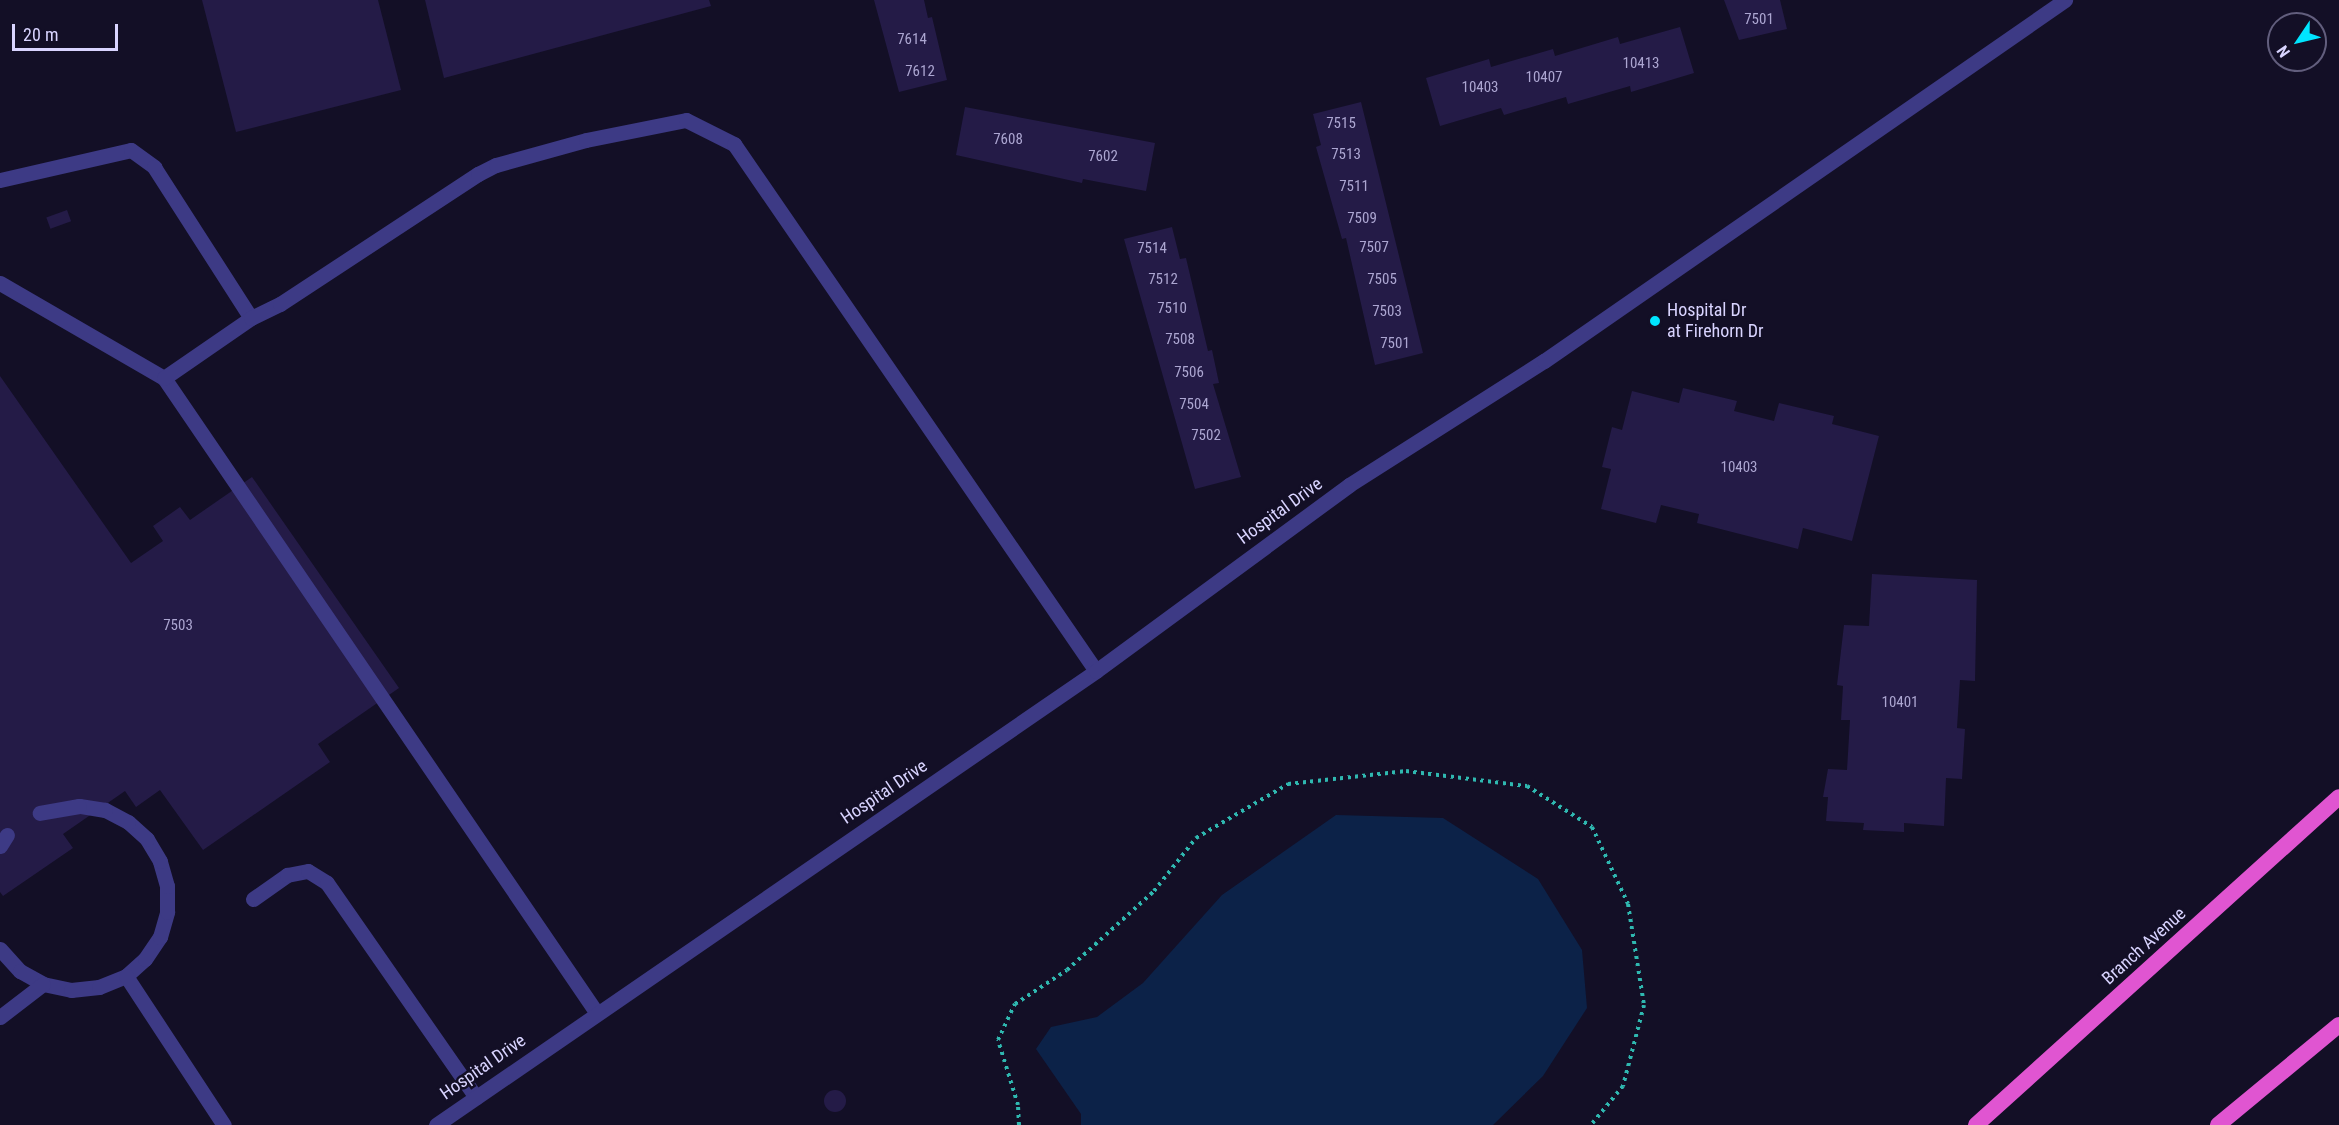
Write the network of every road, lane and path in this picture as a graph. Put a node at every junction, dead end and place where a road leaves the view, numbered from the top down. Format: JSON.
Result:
{"nodes":[{"id":1,"x":2065,"y":0,"type":"edge"},
{"id":2,"x":0,"y":180,"type":"edge"},
{"id":3,"x":0,"y":283,"type":"edge"},
{"id":4,"x":251,"y":318,"type":"junction"},
{"id":5,"x":164,"y":378,"type":"junction"},
{"id":6,"x":1096,"y":671,"type":"junction"},
{"id":7,"x":2339,"y":797,"type":"edge"},
{"id":8,"x":40,"y":813,"type":"dead end"},
{"id":9,"x":253,"y":899,"type":"dead end"},
{"id":10,"x":0,"y":949,"type":"edge"},
{"id":11,"x":126,"y":976,"type":"junction"},
{"id":12,"x":43,"y":984,"type":"junction"},
{"id":13,"x":596,"y":1012,"type":"junction"},
{"id":14,"x":0,"y":1017,"type":"edge"},
{"id":15,"x":2339,"y":1025,"type":"edge"},
{"id":16,"x":476,"y":1097,"type":"junction"},
{"id":17,"x":224,"y":1125,"type":"edge"},
{"id":18,"x":436,"y":1125,"type":"edge"},
{"id":19,"x":1019,"y":1125,"type":"edge"},
{"id":20,"x":1591,"y":1125,"type":"edge"},
{"id":21,"x":1976,"y":1125,"type":"edge"},
{"id":22,"x":2218,"y":1125,"type":"edge"}],
"edges":[{"from":1,"to":6,"type":"street","name":"Hospital Drive"},
{"from":2,"to":4,"type":"street"},
{"from":3,"to":5,"type":"street"},
{"from":4,"to":5,"type":"street"},
{"from":4,"to":6,"type":"street"},
{"from":5,"to":13,"type":"street"},
{"from":6,"to":13,"type":"street","name":"Hospital Drive"},
{"from":7,"to":21,"type":"highway","name":"Branch Avenue"},
{"from":8,"to":11,"type":"street"},
{"from":9,"to":16,"type":"street"},
{"from":10,"to":12,"type":"street"},
{"from":11,"to":12,"type":"street"},
{"from":11,"to":17,"type":"street"},
{"from":12,"to":14,"type":"street"},
{"from":13,"to":16,"type":"street","name":"Hospital Drive"},
{"from":15,"to":22,"type":"highway"},
{"from":16,"to":18,"type":"street","name":"Hospital Drive"},
{"from":19,"to":20,"type":"path"}]}
